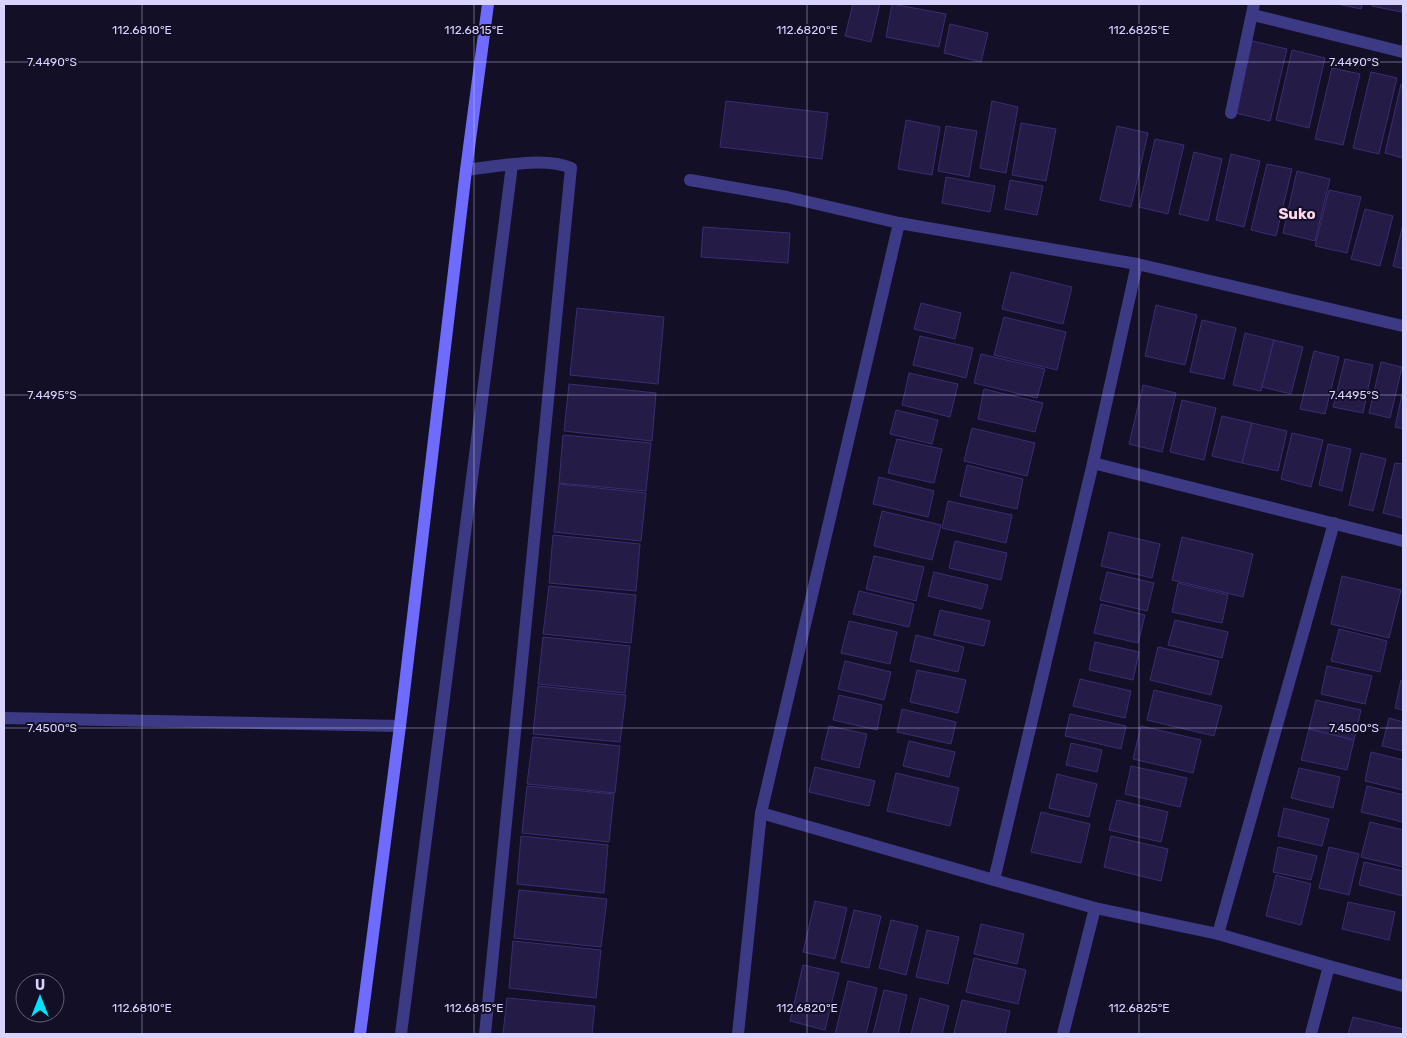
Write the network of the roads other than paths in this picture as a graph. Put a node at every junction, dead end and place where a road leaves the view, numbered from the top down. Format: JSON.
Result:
{"nodes":[{"id":1,"x":488,"y":4,"type":"edge"},
{"id":2,"x":1254,"y":9,"type":"edge"},
{"id":3,"x":1403,"y":52,"type":"edge"},
{"id":4,"x":1231,"y":113,"type":"dead end"},
{"id":5,"x":512,"y":165,"type":"junction"},
{"id":6,"x":466,"y":170,"type":"junction"},
{"id":7,"x":690,"y":180,"type":"dead end"},
{"id":8,"x":899,"y":223,"type":"junction"},
{"id":9,"x":1136,"y":264,"type":"junction"},
{"id":10,"x":1403,"y":326,"type":"edge"},
{"id":11,"x":1093,"y":463,"type":"junction"},
{"id":12,"x":1334,"y":523,"type":"junction"},
{"id":13,"x":1403,"y":541,"type":"edge"},
{"id":14,"x":4,"y":718,"type":"edge"},
{"id":15,"x":400,"y":726,"type":"junction"},
{"id":16,"x":761,"y":813,"type":"junction"},
{"id":17,"x":994,"y":880,"type":"junction"},
{"id":18,"x":1095,"y":908,"type":"junction"},
{"id":19,"x":1218,"y":934,"type":"junction"},
{"id":20,"x":1329,"y":966,"type":"junction"},
{"id":21,"x":1403,"y":986,"type":"edge"},
{"id":22,"x":360,"y":1034,"type":"edge"},
{"id":23,"x":401,"y":1034,"type":"edge"},
{"id":24,"x":485,"y":1034,"type":"edge"},
{"id":25,"x":738,"y":1034,"type":"edge"},
{"id":26,"x":1062,"y":1034,"type":"edge"},
{"id":27,"x":1312,"y":1034,"type":"edge"}],
"edges":[{"from":1,"to":6,"type":"street"},
{"from":2,"to":3,"type":"street"},
{"from":2,"to":4,"type":"street"},
{"from":5,"to":6,"type":"street"},
{"from":5,"to":23,"type":"street"},
{"from":5,"to":24,"type":"street"},
{"from":6,"to":15,"type":"street"},
{"from":7,"to":8,"type":"street"},
{"from":8,"to":9,"type":"street"},
{"from":8,"to":16,"type":"street"},
{"from":9,"to":10,"type":"street"},
{"from":9,"to":11,"type":"street"},
{"from":11,"to":12,"type":"street"},
{"from":11,"to":17,"type":"street"},
{"from":12,"to":13,"type":"street"},
{"from":12,"to":19,"type":"street"},
{"from":14,"to":15,"type":"street"},
{"from":15,"to":22,"type":"street"},
{"from":16,"to":17,"type":"street"},
{"from":16,"to":25,"type":"street"},
{"from":17,"to":18,"type":"street"},
{"from":18,"to":19,"type":"street"},
{"from":18,"to":26,"type":"street"},
{"from":19,"to":20,"type":"street"},
{"from":20,"to":21,"type":"street"},
{"from":20,"to":27,"type":"street"}]}
